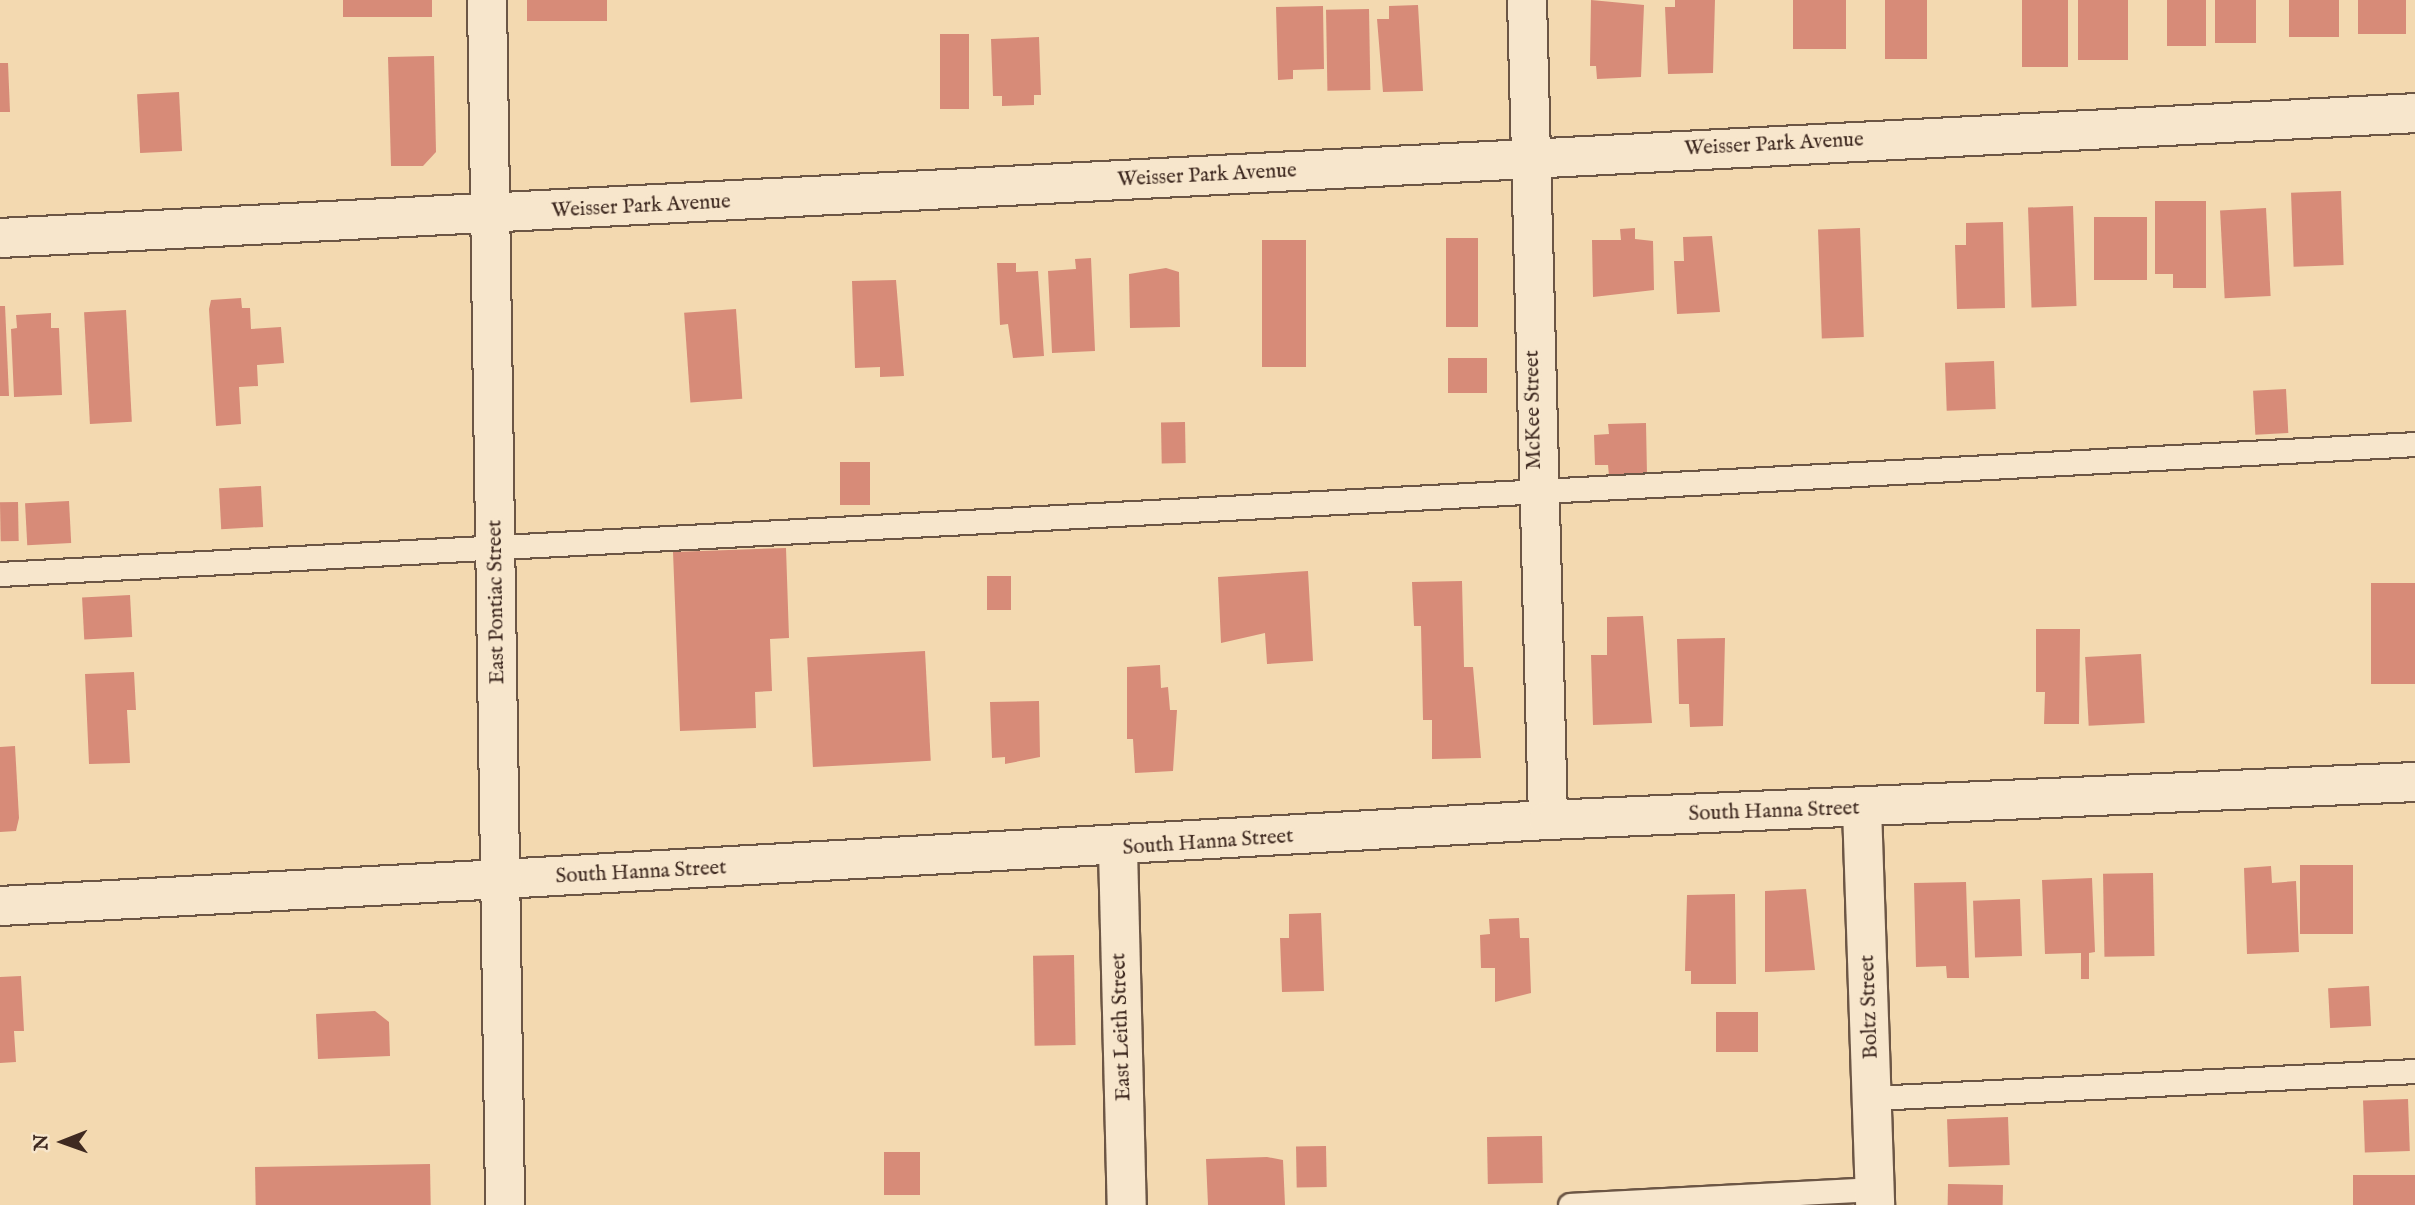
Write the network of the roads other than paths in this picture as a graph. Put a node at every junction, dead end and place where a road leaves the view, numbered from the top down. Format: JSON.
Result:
{"nodes":[{"id":1,"x":487,"y":0,"type":"edge"},
{"id":2,"x":1527,"y":0,"type":"edge"},
{"id":3,"x":2415,"y":113,"type":"edge"},
{"id":4,"x":1528,"y":158,"type":"junction"},
{"id":5,"x":491,"y":215,"type":"junction"},
{"id":6,"x":0,"y":238,"type":"edge"},
{"id":7,"x":2415,"y":444,"type":"edge"},
{"id":8,"x":1536,"y":493,"type":"junction"},
{"id":9,"x":496,"y":550,"type":"junction"},
{"id":10,"x":0,"y":574,"type":"edge"},
{"id":11,"x":2415,"y":782,"type":"edge"},
{"id":12,"x":1862,"y":808,"type":"junction"},
{"id":13,"x":1548,"y":820,"type":"junction"},
{"id":14,"x":1118,"y":849,"type":"junction"},
{"id":15,"x":502,"y":879,"type":"junction"},
{"id":16,"x":0,"y":906,"type":"edge"},
{"id":17,"x":2415,"y":1071,"type":"edge"},
{"id":18,"x":1873,"y":1098,"type":"junction"},
{"id":19,"x":1874,"y":1197,"type":"edge"},
{"id":20,"x":505,"y":1205,"type":"edge"},
{"id":21,"x":1127,"y":1205,"type":"edge"},
{"id":22,"x":1570,"y":1205,"type":"edge"}],
"edges":[{"from":1,"to":5,"type":"street","name":"East Pontiac Street"},
{"from":2,"to":4,"type":"street","name":"McKee Street"},
{"from":3,"to":4,"type":"street","name":"Weisser Park Avenue"},
{"from":4,"to":5,"type":"street","name":"Weisser Park Avenue"},
{"from":4,"to":8,"type":"street","name":"McKee Street"},
{"from":5,"to":6,"type":"street","name":"Weisser Park Avenue"},
{"from":5,"to":9,"type":"street","name":"East Pontiac Street"},
{"from":7,"to":8,"type":"lane"},
{"from":8,"to":9,"type":"lane"},
{"from":8,"to":13,"type":"street","name":"McKee Street"},
{"from":9,"to":10,"type":"lane"},
{"from":9,"to":15,"type":"street","name":"East Pontiac Street"},
{"from":11,"to":12,"type":"street","name":"South Hanna Street"},
{"from":12,"to":13,"type":"street","name":"South Hanna Street"},
{"from":12,"to":18,"type":"street","name":"Boltz Street"},
{"from":13,"to":14,"type":"street","name":"South Hanna Street"},
{"from":14,"to":15,"type":"street","name":"South Hanna Street"},
{"from":14,"to":21,"type":"street","name":"East Leith Street"},
{"from":15,"to":16,"type":"street","name":"South Hanna Street"},
{"from":15,"to":20,"type":"street","name":"East Pontiac Street"},
{"from":17,"to":18,"type":"lane"},
{"from":18,"to":19,"type":"street","name":"Boltz Street"},
{"from":19,"to":22,"type":"lane"}]}
